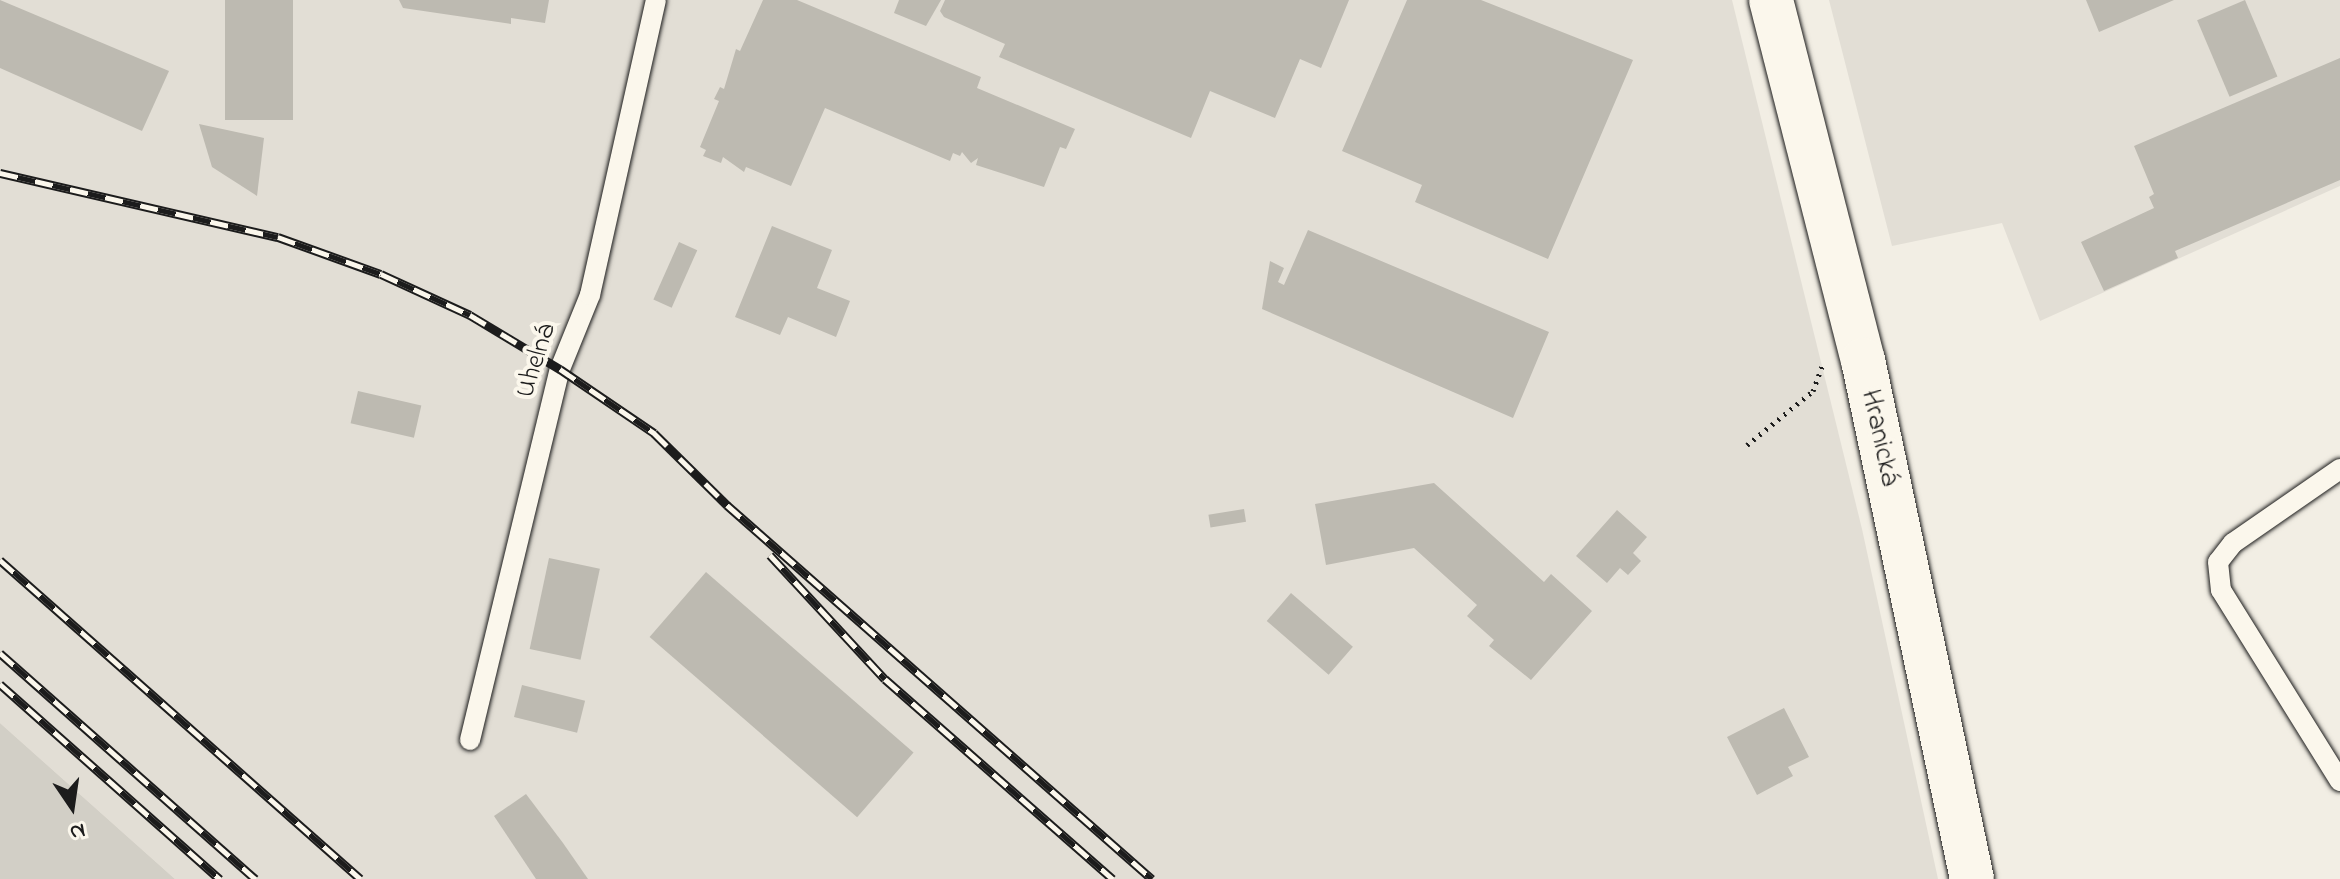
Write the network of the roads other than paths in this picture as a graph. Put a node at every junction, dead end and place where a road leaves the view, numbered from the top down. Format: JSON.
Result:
{"nodes":[{"id":1,"x":656,"y":0,"type":"edge"},
{"id":2,"x":1771,"y":0,"type":"edge"},
{"id":3,"x":2340,"y":469,"type":"edge"},
{"id":4,"x":470,"y":740,"type":"dead end"},
{"id":5,"x":2340,"y":781,"type":"edge"},
{"id":6,"x":1972,"y":879,"type":"edge"}],
"edges":[{"from":1,"to":4,"type":"lane","name":"Uhelná"},
{"from":2,"to":6,"type":"street","name":"Hranická"},
{"from":3,"to":5,"type":"lane"}]}
